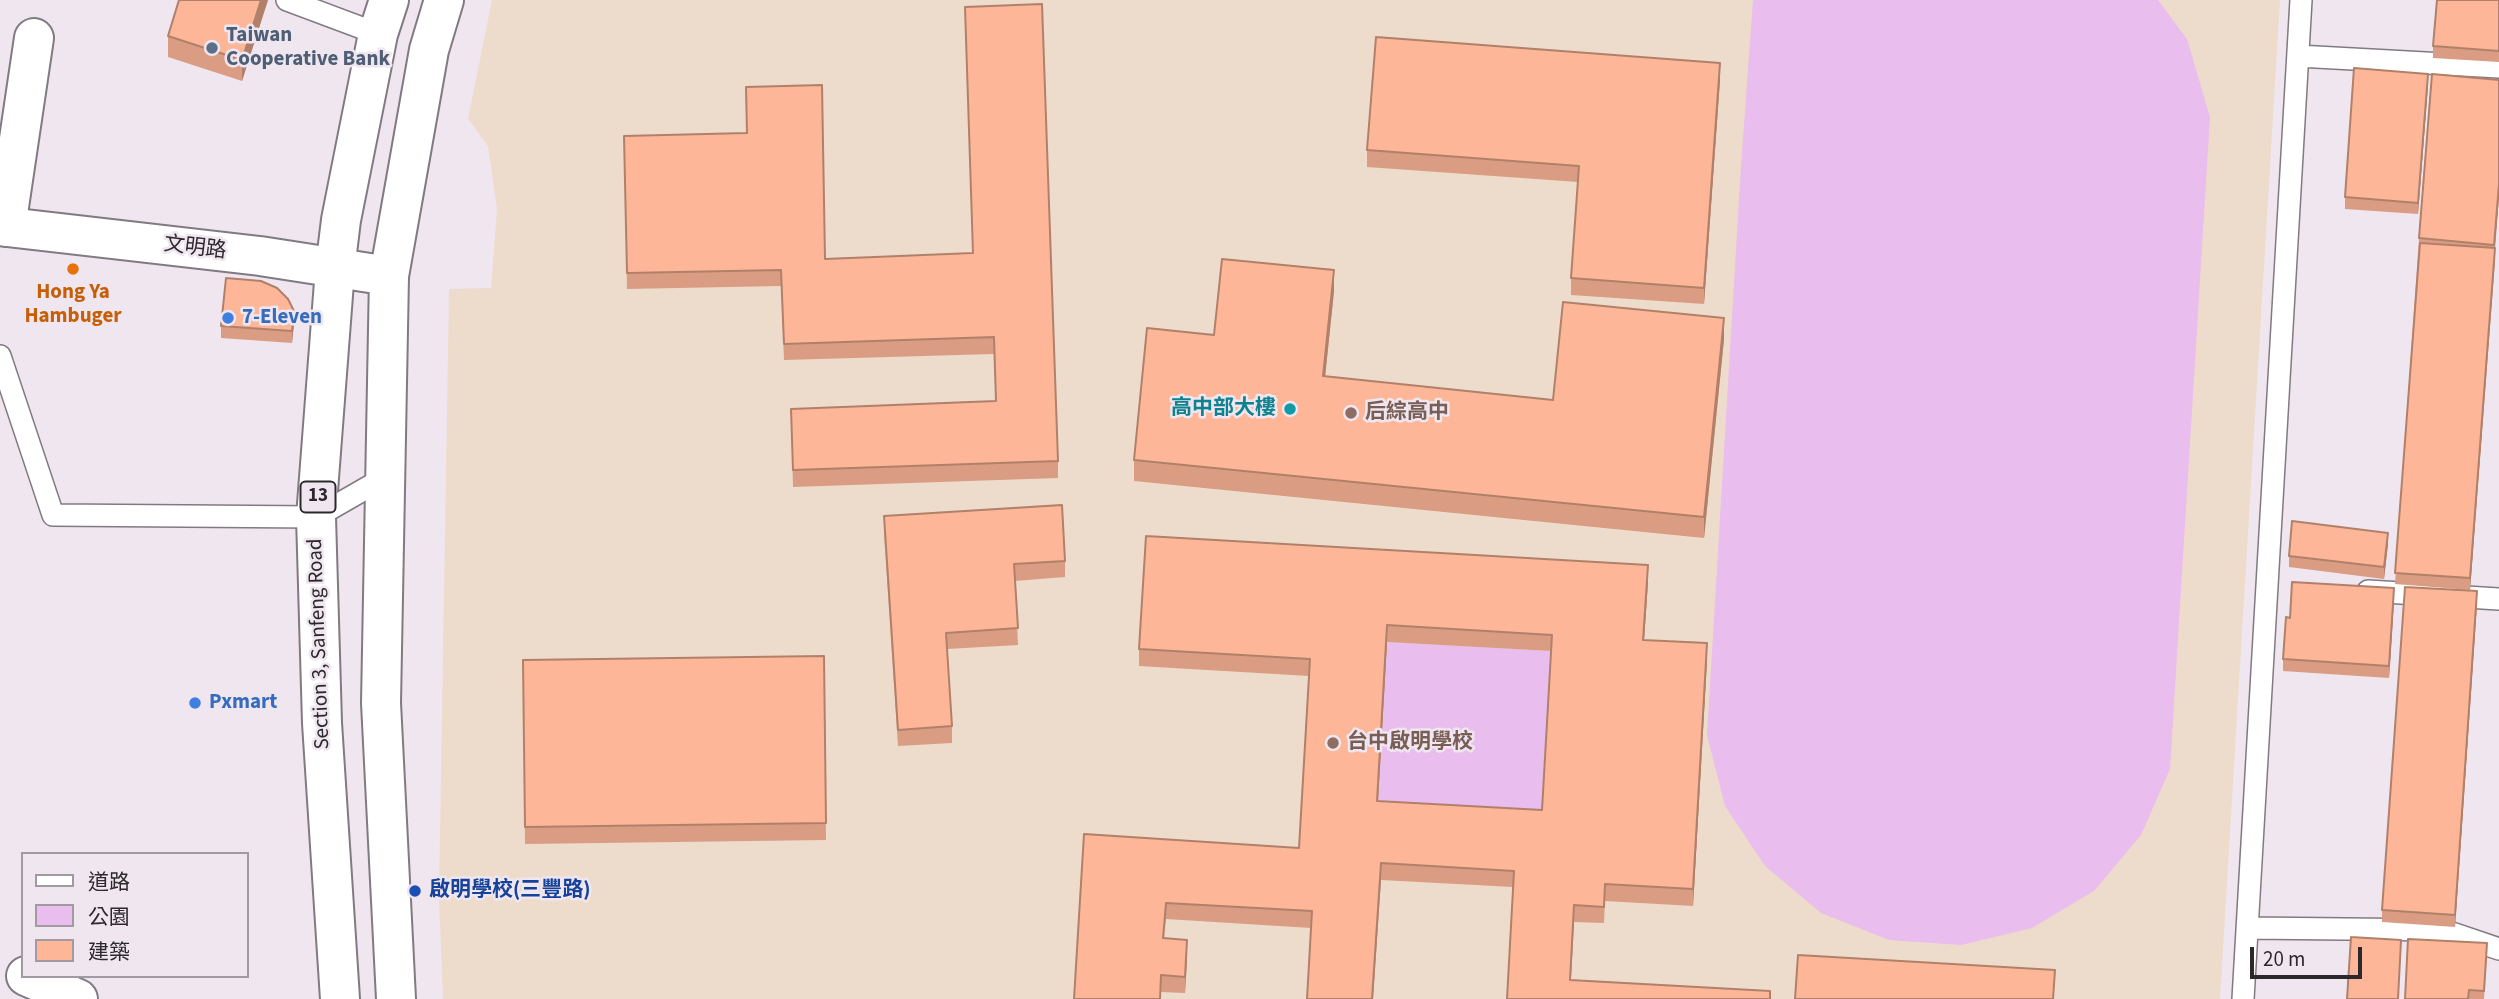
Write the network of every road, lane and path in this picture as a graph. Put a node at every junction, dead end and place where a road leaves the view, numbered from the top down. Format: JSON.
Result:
{"nodes":[{"id":1,"x":288,"y":0,"type":"edge"},
{"id":2,"x":444,"y":0,"type":"edge"},
{"id":3,"x":2301,"y":0,"type":"edge"},
{"id":4,"x":384,"y":17,"type":"edge"},
{"id":5,"x":34,"y":38,"type":"dead end"},
{"id":6,"x":2298,"y":56,"type":"junction"},
{"id":7,"x":2499,"y":67,"type":"edge"},
{"id":8,"x":3,"y":226,"type":"edge"},
{"id":9,"x":335,"y":269,"type":"junction"},
{"id":10,"x":389,"y":276,"type":"junction"},
{"id":11,"x":0,"y":356,"type":"edge"},
{"id":12,"x":384,"y":478,"type":"junction"},
{"id":13,"x":316,"y":517,"type":"junction"},
{"id":14,"x":2349,"y":590,"type":"edge"},
{"id":15,"x":2499,"y":599,"type":"edge"},
{"id":16,"x":2248,"y":928,"type":"junction"},
{"id":17,"x":2499,"y":949,"type":"edge"},
{"id":18,"x":0,"y":965,"type":"edge"},
{"id":19,"x":21,"y":975,"type":"edge"},
{"id":20,"x":29,"y":978,"type":"edge"},
{"id":21,"x":78,"y":999,"type":"edge"},
{"id":22,"x":340,"y":999,"type":"edge"},
{"id":23,"x":396,"y":999,"type":"edge"},
{"id":24,"x":2243,"y":999,"type":"edge"}],
"edges":[{"from":1,"to":4,"type":"lane"},
{"from":2,"to":10,"type":"main road"},
{"from":3,"to":6,"type":"lane"},
{"from":4,"to":9,"type":"main road","name":"Section 3, Sanfeng Road","number":"13"},
{"from":5,"to":8,"type":"main road"},
{"from":6,"to":7,"type":"lane"},
{"from":6,"to":16,"type":"lane"},
{"from":8,"to":9,"type":"main road","name":"文明路"},
{"from":9,"to":10,"type":"main road","name":"文明路"},
{"from":9,"to":13,"type":"main road","name":"Section 3, Sanfeng Road","number":"13"},
{"from":10,"to":12,"type":"main road"},
{"from":11,"to":13,"type":"lane"},
{"from":12,"to":13,"type":"lane"},
{"from":12,"to":23,"type":"main road"},
{"from":13,"to":22,"type":"main road","name":"Section 3, Sanfeng Road","number":"13"},
{"from":14,"to":15,"type":"lane"},
{"from":16,"to":17,"type":"lane"},
{"from":16,"to":24,"type":"lane"},
{"from":18,"to":19,"type":"main road"},
{"from":20,"to":21,"type":"main road"}]}
